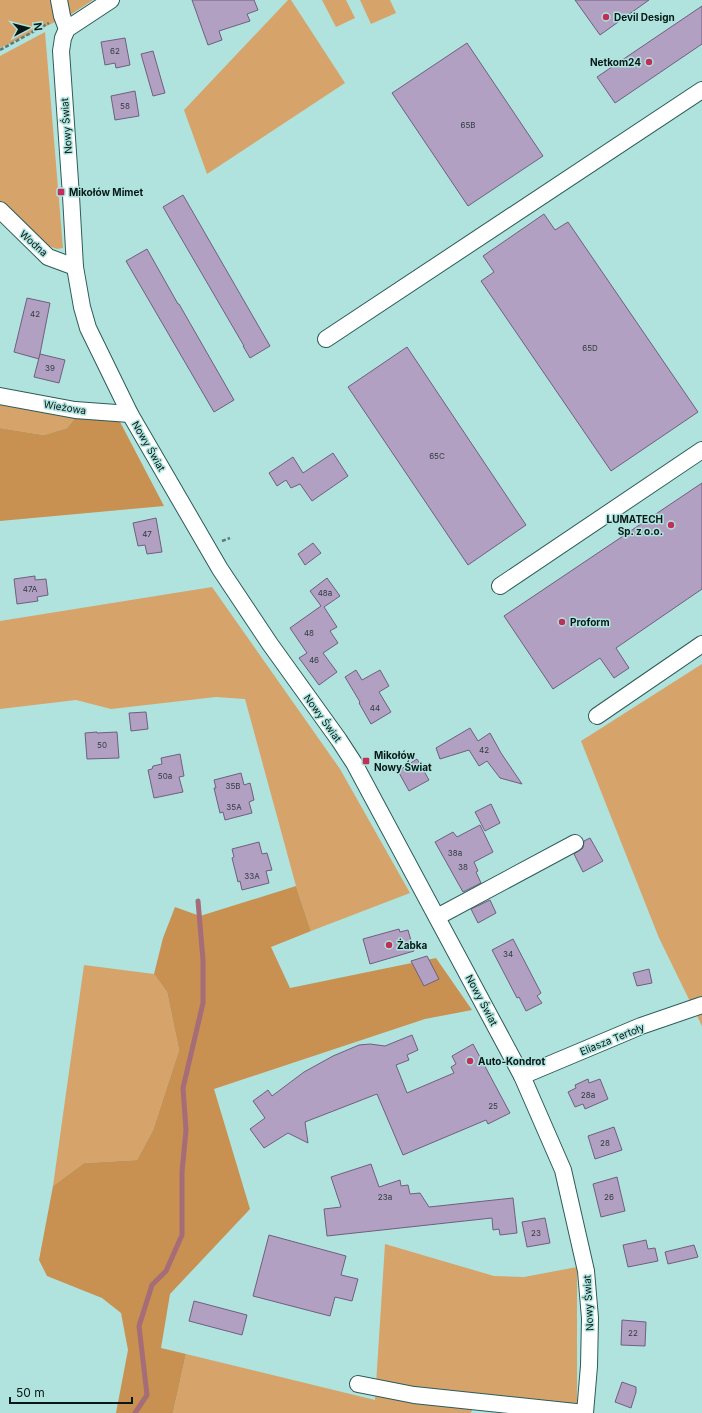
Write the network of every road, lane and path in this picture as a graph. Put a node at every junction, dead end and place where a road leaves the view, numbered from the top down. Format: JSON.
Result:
{"nodes":[{"id":1,"x":59,"y":0,"type":"edge"},
{"id":2,"x":111,"y":0,"type":"edge"},
{"id":3,"x":65,"y":23,"type":"junction"},
{"id":4,"x":0,"y":50,"type":"edge"},
{"id":5,"x":702,"y":90,"type":"edge"},
{"id":6,"x":0,"y":210,"type":"edge"},
{"id":7,"x":75,"y":266,"type":"junction"},
{"id":8,"x":326,"y":339,"type":"dead end"},
{"id":9,"x":0,"y":396,"type":"edge"},
{"id":10,"x":130,"y":414,"type":"junction"},
{"id":11,"x":702,"y":450,"type":"edge"},
{"id":12,"x":500,"y":586,"type":"dead end"},
{"id":13,"x":702,"y":644,"type":"edge"},
{"id":14,"x":597,"y":716,"type":"dead end"},
{"id":15,"x":575,"y":843,"type":"dead end"},
{"id":16,"x":437,"y":917,"type":"junction"},
{"id":17,"x":702,"y":1005,"type":"edge"},
{"id":18,"x":522,"y":1076,"type":"junction"},
{"id":19,"x":358,"y":1384,"type":"dead end"},
{"id":20,"x":585,"y":1413,"type":"edge"}],
"edges":[{"from":1,"to":3,"type":"street","name":"Nowy Świat"},
{"from":2,"to":3,"type":"street"},
{"from":3,"to":4,"type":"path"},
{"from":3,"to":7,"type":"street","name":"Nowy Świat"},
{"from":5,"to":8,"type":"street"},
{"from":6,"to":7,"type":"street","name":"Wodna"},
{"from":7,"to":10,"type":"street","name":"Nowy Świat"},
{"from":9,"to":10,"type":"street","name":"Wieżowa"},
{"from":10,"to":16,"type":"street","name":"Nowy Świat"},
{"from":11,"to":12,"type":"street"},
{"from":13,"to":14,"type":"street"},
{"from":15,"to":16,"type":"street"},
{"from":16,"to":18,"type":"street","name":"Nowy Świat"},
{"from":17,"to":18,"type":"street","name":"Eliasza Tertoły"},
{"from":18,"to":20,"type":"street","name":"Nowy Świat"},
{"from":19,"to":20,"type":"street"}]}
